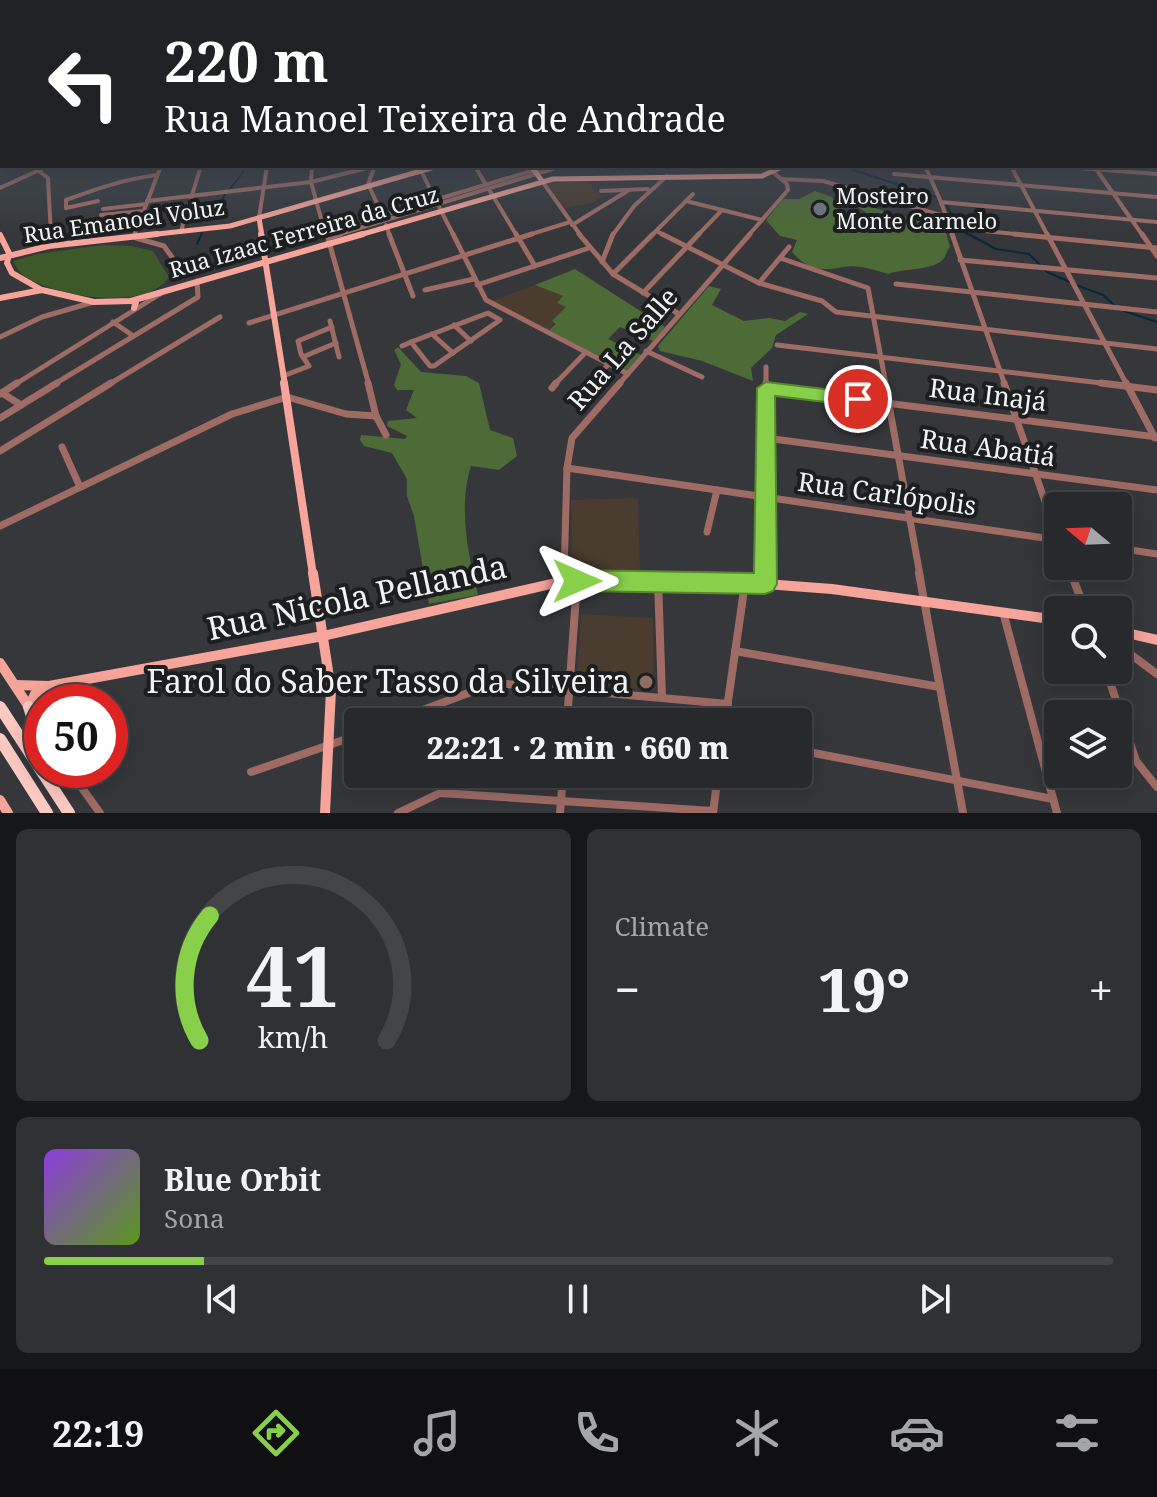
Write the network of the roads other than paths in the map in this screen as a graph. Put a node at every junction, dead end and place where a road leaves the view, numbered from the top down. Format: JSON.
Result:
{"nodes":[{"id":1,"x":45,"y":168,"type":"edge"},
{"id":2,"x":160,"y":168,"type":"edge"},
{"id":3,"x":200,"y":168,"type":"edge"},
{"id":4,"x":267,"y":168,"type":"edge"},
{"id":5,"x":312,"y":168,"type":"edge"},
{"id":6,"x":374,"y":168,"type":"edge"},
{"id":7,"x":420,"y":168,"type":"edge"},
{"id":8,"x":476,"y":168,"type":"edge"},
{"id":9,"x":547,"y":168,"type":"edge"},
{"id":10,"x":731,"y":168,"type":"edge"},
{"id":11,"x":782,"y":168,"type":"edge"},
{"id":12,"x":926,"y":168,"type":"edge"},
{"id":13,"x":1012,"y":168,"type":"edge"},
{"id":14,"x":1095,"y":168,"type":"edge"},
{"id":15,"x":351,"y":169,"type":"edge"},
{"id":16,"x":534,"y":170,"type":"edge"},
{"id":17,"x":1156,"y":170,"type":"edge"},
{"id":18,"x":40,"y":172,"type":"junction"},
{"id":19,"x":894,"y":174,"type":"dead end"},
{"id":20,"x":157,"y":175,"type":"junction"},
{"id":21,"x":667,"y":176,"type":"junction"},
{"id":22,"x":735,"y":176,"type":"junction"},
{"id":23,"x":776,"y":176,"type":"junction"},
{"id":24,"x":930,"y":178,"type":"junction"},
{"id":25,"x":542,"y":181,"type":"junction"},
{"id":26,"x":311,"y":182,"type":"junction"},
{"id":27,"x":368,"y":184,"type":"junction"},
{"id":28,"x":1021,"y":185,"type":"junction"},
{"id":29,"x":487,"y":186,"type":"junction"},
{"id":30,"x":264,"y":187,"type":"junction"},
{"id":31,"x":0,"y":188,"type":"edge"},
{"id":32,"x":648,"y":189,"type":"junction"},
{"id":33,"x":629,"y":190,"type":"junction"},
{"id":34,"x":601,"y":191,"type":"dead end"},
{"id":35,"x":1114,"y":193,"type":"junction"},
{"id":36,"x":693,"y":194,"type":"dead end"},
{"id":37,"x":493,"y":195,"type":"junction"},
{"id":38,"x":192,"y":196,"type":"junction"},
{"id":39,"x":1157,"y":197,"type":"edge"},
{"id":40,"x":316,"y":200,"type":"junction"},
{"id":41,"x":98,"y":201,"type":"dead end"},
{"id":42,"x":686,"y":201,"type":"junction"},
{"id":43,"x":943,"y":201,"type":"junction"},
{"id":44,"x":146,"y":205,"type":"junction"},
{"id":45,"x":438,"y":205,"type":"junction"},
{"id":46,"x":722,"y":210,"type":"junction"},
{"id":47,"x":1035,"y":211,"type":"junction"},
{"id":48,"x":102,"y":212,"type":"dead end"},
{"id":49,"x":944,"y":216,"type":"junction"},
{"id":50,"x":259,"y":218,"type":"junction"},
{"id":51,"x":1133,"y":219,"type":"junction"},
{"id":52,"x":762,"y":220,"type":"junction"},
{"id":53,"x":384,"y":221,"type":"junction"},
{"id":54,"x":1157,"y":222,"type":"edge"},
{"id":55,"x":571,"y":223,"type":"junction"},
{"id":56,"x":963,"y":229,"type":"dead end"},
{"id":57,"x":181,"y":231,"type":"junction"},
{"id":58,"x":656,"y":231,"type":"junction"},
{"id":59,"x":166,"y":233,"type":"junction"},
{"id":60,"x":0,"y":235,"type":"edge"},
{"id":61,"x":134,"y":236,"type":"junction"},
{"id":62,"x":124,"y":237,"type":"junction"},
{"id":63,"x":518,"y":237,"type":"junction"},
{"id":64,"x":327,"y":238,"type":"junction"},
{"id":65,"x":1049,"y":238,"type":"junction"},
{"id":66,"x":156,"y":242,"type":"junction"},
{"id":67,"x":49,"y":246,"type":"junction"},
{"id":68,"x":687,"y":247,"type":"junction"},
{"id":69,"x":789,"y":247,"type":"dead end"},
{"id":70,"x":589,"y":248,"type":"junction"},
{"id":71,"x":1154,"y":248,"type":"edge"},
{"id":72,"x":462,"y":255,"type":"junction"},
{"id":73,"x":9,"y":256,"type":"junction"},
{"id":74,"x":265,"y":256,"type":"junction"},
{"id":75,"x":1157,"y":256,"type":"edge"},
{"id":76,"x":0,"y":258,"type":"edge"},
{"id":77,"x":780,"y":258,"type":"junction"},
{"id":78,"x":960,"y":260,"type":"junction"},
{"id":79,"x":602,"y":262,"type":"junction"},
{"id":80,"x":723,"y":265,"type":"junction"},
{"id":81,"x":535,"y":266,"type":"junction"},
{"id":82,"x":1065,"y":269,"type":"junction"},
{"id":83,"x":404,"y":274,"type":"junction"},
{"id":84,"x":613,"y":274,"type":"junction"},
{"id":85,"x":1157,"y":278,"type":"edge"},
{"id":86,"x":197,"y":281,"type":"junction"},
{"id":87,"x":476,"y":282,"type":"junction"},
{"id":88,"x":759,"y":283,"type":"junction"},
{"id":89,"x":31,"y":284,"type":"junction"},
{"id":90,"x":896,"y":284,"type":"dead end"},
{"id":91,"x":42,"y":290,"type":"junction"},
{"id":92,"x":425,"y":290,"type":"dead end"},
{"id":93,"x":972,"y":292,"type":"junction"},
{"id":94,"x":17,"y":293,"type":"junction"},
{"id":95,"x":643,"y":293,"type":"junction"},
{"id":96,"x":341,"y":295,"type":"junction"},
{"id":97,"x":413,"y":296,"type":"dead end"},
{"id":98,"x":0,"y":298,"type":"edge"},
{"id":99,"x":94,"y":302,"type":"junction"},
{"id":100,"x":132,"y":304,"type":"junction"},
{"id":101,"x":1084,"y":304,"type":"junction"},
{"id":102,"x":504,"y":310,"type":"junction"},
{"id":103,"x":1157,"y":312,"type":"edge"},
{"id":104,"x":679,"y":314,"type":"junction"},
{"id":105,"x":274,"y":316,"type":"junction"},
{"id":106,"x":220,"y":317,"type":"dead end"},
{"id":107,"x":497,"y":317,"type":"junction"},
{"id":108,"x":873,"y":317,"type":"junction"},
{"id":109,"x":113,"y":322,"type":"junction"},
{"id":110,"x":249,"y":323,"type":"dead end"},
{"id":111,"x":454,"y":325,"type":"junction"},
{"id":112,"x":985,"y":330,"type":"junction"},
{"id":113,"x":432,"y":334,"type":"junction"},
{"id":114,"x":132,"y":335,"type":"junction"},
{"id":115,"x":0,"y":337,"type":"edge"},
{"id":116,"x":471,"y":341,"type":"junction"},
{"id":117,"x":411,"y":342,"type":"junction"},
{"id":118,"x":336,"y":343,"type":"junction"},
{"id":119,"x":1106,"y":343,"type":"junction"},
{"id":120,"x":777,"y":345,"type":"dead end"},
{"id":121,"x":402,"y":346,"type":"dead end"},
{"id":122,"x":1157,"y":349,"type":"edge"},
{"id":123,"x":646,"y":351,"type":"junction"},
{"id":124,"x":586,"y":352,"type":"junction"},
{"id":125,"x":453,"y":353,"type":"junction"},
{"id":126,"x":305,"y":356,"type":"junction"},
{"id":127,"x":339,"y":357,"type":"dead end"},
{"id":128,"x":879,"y":357,"type":"junction"},
{"id":129,"x":609,"y":364,"type":"junction"},
{"id":130,"x":766,"y":367,"type":"dead end"},
{"id":131,"x":999,"y":372,"type":"junction"},
{"id":132,"x":628,"y":374,"type":"junction"},
{"id":133,"x":283,"y":376,"type":"junction"},
{"id":134,"x":702,"y":377,"type":"dead end"},
{"id":135,"x":1129,"y":387,"type":"junction"},
{"id":136,"x":552,"y":388,"type":"dead end"},
{"id":137,"x":766,"y":388,"type":"junction"},
{"id":138,"x":1157,"y":390,"type":"edge"},
{"id":139,"x":1,"y":393,"type":"edge"},
{"id":140,"x":287,"y":397,"type":"junction"},
{"id":141,"x":572,"y":400,"type":"dead end"},
{"id":142,"x":889,"y":403,"type":"junction"},
{"id":143,"x":21,"y":405,"type":"junction"},
{"id":144,"x":376,"y":416,"type":"junction"},
{"id":145,"x":0,"y":418,"type":"edge"},
{"id":146,"x":1016,"y":419,"type":"junction"},
{"id":147,"x":386,"y":435,"type":"dead end"},
{"id":148,"x":766,"y":438,"type":"junction"},
{"id":149,"x":1156,"y":438,"type":"edge"},
{"id":150,"x":62,"y":447,"type":"dead end"},
{"id":151,"x":0,"y":451,"type":"edge"},
{"id":152,"x":898,"y":456,"type":"junction"},
{"id":153,"x":567,"y":468,"type":"junction"},
{"id":154,"x":1035,"y":474,"type":"junction"},
{"id":155,"x":80,"y":487,"type":"junction"},
{"id":156,"x":717,"y":490,"type":"junction"},
{"id":157,"x":1157,"y":490,"type":"edge"},
{"id":158,"x":764,"y":497,"type":"junction"},
{"id":159,"x":1044,"y":500,"type":"edge"},
{"id":160,"x":909,"y":518,"type":"junction"},
{"id":161,"x":0,"y":526,"type":"edge"},
{"id":162,"x":707,"y":532,"type":"dead end"},
{"id":163,"x":1044,"y":538,"type":"edge"},
{"id":164,"x":1132,"y":550,"type":"edge"},
{"id":165,"x":1157,"y":554,"type":"edge"},
{"id":166,"x":658,"y":580,"type":"junction"},
{"id":167,"x":564,"y":581,"type":"junction"},
{"id":168,"x":577,"y":581,"type":"junction"},
{"id":169,"x":745,"y":583,"type":"junction"},
{"id":170,"x":765,"y":584,"type":"junction"},
{"id":171,"x":924,"y":601,"type":"junction"},
{"id":172,"x":1003,"y":612,"type":"junction"},
{"id":173,"x":1044,"y":618,"type":"edge"},
{"id":174,"x":1132,"y":634,"type":"edge"},
{"id":175,"x":323,"y":636,"type":"junction"},
{"id":176,"x":1157,"y":640,"type":"edge"},
{"id":177,"x":735,"y":651,"type":"junction"},
{"id":178,"x":1132,"y":655,"type":"edge"},
{"id":179,"x":0,"y":663,"type":"edge"},
{"id":180,"x":1157,"y":674,"type":"edge"},
{"id":181,"x":60,"y":684,"type":"edge"},
{"id":182,"x":1111,"y":684,"type":"edge"},
{"id":183,"x":15,"y":685,"type":"junction"},
{"id":184,"x":24,"y":685,"type":"edge"},
{"id":185,"x":940,"y":687,"type":"junction"},
{"id":186,"x":569,"y":688,"type":"junction"},
{"id":187,"x":662,"y":697,"type":"junction"},
{"id":188,"x":24,"y":699,"type":"edge"},
{"id":189,"x":728,"y":704,"type":"junction"},
{"id":190,"x":0,"y":707,"type":"edge"},
{"id":191,"x":428,"y":708,"type":"edge"},
{"id":192,"x":568,"y":708,"type":"edge"},
{"id":193,"x":727,"y":708,"type":"edge"},
{"id":194,"x":0,"y":739,"type":"edge"},
{"id":195,"x":344,"y":741,"type":"edge"},
{"id":196,"x":329,"y":747,"type":"junction"},
{"id":197,"x":0,"y":748,"type":"edge"},
{"id":198,"x":812,"y":753,"type":"edge"},
{"id":199,"x":11,"y":759,"type":"junction"},
{"id":200,"x":251,"y":772,"type":"dead end"},
{"id":201,"x":957,"y":779,"type":"junction"},
{"id":202,"x":1157,"y":787,"type":"edge"},
{"id":203,"x":55,"y":788,"type":"edge"},
{"id":204,"x":82,"y":788,"type":"edge"},
{"id":205,"x":562,"y":788,"type":"edge"},
{"id":206,"x":716,"y":788,"type":"edge"},
{"id":207,"x":58,"y":795,"type":"junction"},
{"id":208,"x":561,"y":798,"type":"junction"},
{"id":209,"x":1053,"y":799,"type":"junction"},
{"id":210,"x":0,"y":800,"type":"edge"},
{"id":211,"x":47,"y":812,"type":"edge"},
{"id":212,"x":713,"y":812,"type":"edge"},
{"id":213,"x":8,"y":813,"type":"edge"},
{"id":214,"x":69,"y":813,"type":"edge"},
{"id":215,"x":100,"y":813,"type":"edge"},
{"id":216,"x":325,"y":813,"type":"edge"},
{"id":217,"x":398,"y":813,"type":"edge"},
{"id":218,"x":560,"y":813,"type":"edge"},
{"id":219,"x":963,"y":813,"type":"edge"},
{"id":220,"x":1057,"y":813,"type":"edge"}],
"edges":[{"from":1,"to":18,"type":"street"},
{"from":2,"to":20,"type":"street"},
{"from":3,"to":38,"type":"street"},
{"from":4,"to":30,"type":"street"},
{"from":5,"to":26,"type":"street"},
{"from":6,"to":27,"type":"street"},
{"from":7,"to":27,"type":"main road","name":"Rua Emanoel Voluz"},
{"from":7,"to":45,"type":"street"},
{"from":8,"to":29,"type":"street"},
{"from":9,"to":16,"type":"street"},
{"from":10,"to":22,"type":"street"},
{"from":11,"to":23,"type":"main road"},
{"from":12,"to":24,"type":"street"},
{"from":13,"to":28,"type":"street"},
{"from":14,"to":17,"type":"street"},
{"from":14,"to":35,"type":"street"},
{"from":15,"to":26,"type":"street"},
{"from":16,"to":25,"type":"main road"},
{"from":16,"to":29,"type":"street"},
{"from":18,"to":31,"type":"street"},
{"from":18,"to":67,"type":"street"},
{"from":19,"to":24,"type":"street"},
{"from":20,"to":41,"type":"street"},
{"from":20,"to":44,"type":"street"},
{"from":21,"to":22,"type":"main road","name":"Rua Izaac Ferreira da Cruz"},
{"from":21,"to":25,"type":"main road","name":"Rua Izaac Ferreira da Cruz"},
{"from":21,"to":32,"type":"street"},
{"from":22,"to":23,"type":"main road","name":"Rua Izaac Ferreira da Cruz"},
{"from":23,"to":49,"type":"street"},
{"from":23,"to":52,"type":"street","name":"Rua La Salle"},
{"from":24,"to":28,"type":"street"},
{"from":24,"to":43,"type":"street"},
{"from":25,"to":37,"type":"main road","name":"Rua Izaac Ferreira da Cruz"},
{"from":25,"to":55,"type":"street"},
{"from":26,"to":30,"type":"street"},
{"from":26,"to":40,"type":"street"},
{"from":27,"to":40,"type":"main road","name":"Rua Emanoel Voluz"},
{"from":27,"to":53,"type":"street"},
{"from":28,"to":35,"type":"street"},
{"from":28,"to":47,"type":"street"},
{"from":29,"to":37,"type":"street"},
{"from":29,"to":45,"type":"street"},
{"from":30,"to":38,"type":"street"},
{"from":30,"to":50,"type":"street"},
{"from":32,"to":33,"type":"street"},
{"from":32,"to":79,"type":"street"},
{"from":33,"to":34,"type":"street"},
{"from":33,"to":55,"type":"street"},
{"from":35,"to":39,"type":"street"},
{"from":35,"to":51,"type":"street"},
{"from":36,"to":42,"type":"street"},
{"from":37,"to":45,"type":"main road","name":"Rua Izaac Ferreira da Cruz"},
{"from":37,"to":63,"type":"street"},
{"from":38,"to":44,"type":"street"},
{"from":38,"to":57,"type":"street"},
{"from":40,"to":50,"type":"main road","name":"Rua Emanoel Voluz"},
{"from":40,"to":64,"type":"street"},
{"from":42,"to":46,"type":"street"},
{"from":42,"to":58,"type":"street"},
{"from":43,"to":47,"type":"street"},
{"from":43,"to":49,"type":"street"},
{"from":44,"to":48,"type":"street"},
{"from":44,"to":61,"type":"street"},
{"from":45,"to":53,"type":"main road","name":"Rua Izaac Ferreira da Cruz"},
{"from":45,"to":53,"type":"street"},
{"from":45,"to":72,"type":"street"},
{"from":46,"to":52,"type":"street"},
{"from":46,"to":68,"type":"street"},
{"from":47,"to":51,"type":"street"},
{"from":47,"to":65,"type":"street"},
{"from":49,"to":78,"type":"street"},
{"from":50,"to":57,"type":"main road","name":"Rua Emanoel Voluz"},
{"from":50,"to":74,"type":"main road"},
{"from":51,"to":54,"type":"street"},
{"from":51,"to":71,"type":"street"},
{"from":52,"to":80,"type":"street","name":"Rua La Salle"},
{"from":53,"to":64,"type":"main road","name":"Rua Izaac Ferreira da Cruz"},
{"from":53,"to":64,"type":"street"},
{"from":53,"to":83,"type":"street"},
{"from":55,"to":63,"type":"street"},
{"from":55,"to":70,"type":"street"},
{"from":56,"to":65,"type":"street"},
{"from":57,"to":59,"type":"main road","name":"Rua Emanoel Voluz"},
{"from":58,"to":68,"type":"street"},
{"from":58,"to":84,"type":"street"},
{"from":59,"to":61,"type":"main road","name":"Rua Emanoel Voluz"},
{"from":59,"to":66,"type":"main road"},
{"from":60,"to":73,"type":"main road"},
{"from":61,"to":62,"type":"main road","name":"Rua Emanoel Voluz"},
{"from":62,"to":66,"type":"street"},
{"from":62,"to":67,"type":"main road","name":"Rua Emanoel Voluz"},
{"from":63,"to":72,"type":"street"},
{"from":63,"to":81,"type":"street"},
{"from":64,"to":74,"type":"main road","name":"Rua Izaac Ferreira da Cruz"},
{"from":64,"to":96,"type":"street"},
{"from":65,"to":71,"type":"street"},
{"from":65,"to":82,"type":"street"},
{"from":66,"to":74,"type":"street"},
{"from":67,"to":73,"type":"main road","name":"Rua Emanoel Voluz"},
{"from":68,"to":80,"type":"street"},
{"from":68,"to":95,"type":"street"},
{"from":69,"to":77,"type":"street"},
{"from":70,"to":79,"type":"street"},
{"from":70,"to":81,"type":"street"},
{"from":71,"to":75,"type":"street"},
{"from":72,"to":83,"type":"street"},
{"from":72,"to":87,"type":"street"},
{"from":73,"to":76,"type":"main road","name":"Rua Emanoel Voluz"},
{"from":73,"to":89,"type":"main road"},
{"from":74,"to":86,"type":"main road","name":"Rua Izaac Ferreira da Cruz"},
{"from":74,"to":105,"type":"main road"},
{"from":77,"to":88,"type":"street"},
{"from":77,"to":108,"type":"street"},
{"from":78,"to":82,"type":"street"},
{"from":78,"to":93,"type":"street"},
{"from":79,"to":84,"type":"street"},
{"from":80,"to":88,"type":"street"},
{"from":80,"to":104,"type":"street","name":"Rua La Salle"},
{"from":81,"to":87,"type":"street"},
{"from":82,"to":85,"type":"street"},
{"from":82,"to":101,"type":"street"},
{"from":83,"to":96,"type":"street"},
{"from":83,"to":97,"type":"street"},
{"from":84,"to":95,"type":"street"},
{"from":86,"to":100,"type":"main road","name":"Rua Izaac Ferreira da Cruz"},
{"from":86,"to":114,"type":"street"},
{"from":87,"to":92,"type":"street"},
{"from":87,"to":102,"type":"street"},
{"from":88,"to":108,"type":"street"},
{"from":89,"to":91,"type":"main road"},
{"from":89,"to":94,"type":"main road"},
{"from":90,"to":93,"type":"street"},
{"from":91,"to":94,"type":"main road"},
{"from":91,"to":99,"type":"main road","name":"Rua Izaac Ferreira da Cruz"},
{"from":93,"to":101,"type":"street"},
{"from":93,"to":112,"type":"street"},
{"from":94,"to":98,"type":"main road"},
{"from":95,"to":104,"type":"street"},
{"from":96,"to":105,"type":"street"},
{"from":96,"to":144,"type":"street"},
{"from":99,"to":100,"type":"main road","name":"Rua Izaac Ferreira da Cruz"},
{"from":99,"to":115,"type":"street"},
{"from":100,"to":109,"type":"street"},
{"from":101,"to":103,"type":"street"},
{"from":101,"to":119,"type":"street"},
{"from":102,"to":107,"type":"street"},
{"from":102,"to":124,"type":"street"},
{"from":104,"to":123,"type":"street","name":"Rua La Salle"},
{"from":105,"to":110,"type":"street"},
{"from":105,"to":133,"type":"main road"},
{"from":106,"to":151,"type":"street"},
{"from":107,"to":111,"type":"street"},
{"from":107,"to":116,"type":"street"},
{"from":108,"to":112,"type":"street"},
{"from":108,"to":128,"type":"street"},
{"from":109,"to":114,"type":"street"},
{"from":109,"to":139,"type":"street"},
{"from":111,"to":113,"type":"street"},
{"from":111,"to":116,"type":"street"},
{"from":112,"to":119,"type":"street"},
{"from":112,"to":131,"type":"street"},
{"from":113,"to":117,"type":"street"},
{"from":113,"to":125,"type":"street"},
{"from":114,"to":143,"type":"street"},
{"from":116,"to":125,"type":"street"},
{"from":117,"to":121,"type":"street"},
{"from":117,"to":125,"type":"street"},
{"from":118,"to":126,"type":"street"},
{"from":118,"to":126,"type":"street"},
{"from":118,"to":127,"type":"street"},
{"from":119,"to":122,"type":"street"},
{"from":119,"to":135,"type":"street"},
{"from":120,"to":128,"type":"street"},
{"from":123,"to":132,"type":"street","name":"Rua La Salle"},
{"from":123,"to":134,"type":"street"},
{"from":124,"to":129,"type":"street"},
{"from":124,"to":136,"type":"street"},
{"from":126,"to":133,"type":"street"},
{"from":128,"to":131,"type":"street"},
{"from":128,"to":142,"type":"street"},
{"from":129,"to":132,"type":"street"},
{"from":129,"to":141,"type":"street"},
{"from":130,"to":137,"type":"street"},
{"from":131,"to":135,"type":"street"},
{"from":131,"to":146,"type":"street"},
{"from":132,"to":153,"type":"street","name":"Rua La Salle"},
{"from":133,"to":140,"type":"main road"},
{"from":135,"to":138,"type":"street"},
{"from":135,"to":149,"type":"street"},
{"from":137,"to":142,"type":"street","name":"Rua Inajá"},
{"from":137,"to":148,"type":"street"},
{"from":139,"to":143,"type":"street"},
{"from":140,"to":144,"type":"street"},
{"from":140,"to":155,"type":"street"},
{"from":140,"to":175,"type":"main road"},
{"from":142,"to":146,"type":"street","name":"Rua Inajá"},
{"from":142,"to":152,"type":"street"},
{"from":143,"to":145,"type":"street"},
{"from":144,"to":147,"type":"street"},
{"from":146,"to":149,"type":"street","name":"Rua Inajá"},
{"from":146,"to":154,"type":"street"},
{"from":148,"to":152,"type":"street","name":"Rua Abatiá"},
{"from":148,"to":158,"type":"street"},
{"from":150,"to":155,"type":"street"},
{"from":152,"to":154,"type":"street","name":"Rua Abatiá"},
{"from":152,"to":160,"type":"street"},
{"from":153,"to":156,"type":"street","name":"Rua Carlópolis"},
{"from":153,"to":167,"type":"street","name":"Rua La Salle"},
{"from":154,"to":157,"type":"street","name":"Rua Abatiá"},
{"from":154,"to":159,"type":"street"},
{"from":155,"to":161,"type":"street"},
{"from":156,"to":158,"type":"street","name":"Rua Carlópolis"},
{"from":156,"to":162,"type":"street"},
{"from":158,"to":160,"type":"street","name":"Rua Carlópolis"},
{"from":158,"to":170,"type":"street"},
{"from":160,"to":163,"type":"street","name":"Rua Carlópolis"},
{"from":160,"to":171,"type":"street"},
{"from":164,"to":165,"type":"street"},
{"from":166,"to":168,"type":"main road","name":"Rua Nicola Pellanda"},
{"from":166,"to":169,"type":"main road","name":"Rua Nicola Pellanda"},
{"from":166,"to":187,"type":"street"},
{"from":167,"to":168,"type":"main road","name":"Rua Nicola Pellanda"},
{"from":167,"to":175,"type":"main road","name":"Rua Nicola Pellanda"},
{"from":168,"to":186,"type":"street"},
{"from":169,"to":170,"type":"main road","name":"Rua Nicola Pellanda"},
{"from":169,"to":177,"type":"street"},
{"from":170,"to":171,"type":"main road","name":"Rua Nicola Pellanda"},
{"from":171,"to":172,"type":"main road","name":"Rua Nicola Pellanda"},
{"from":171,"to":185,"type":"street"},
{"from":172,"to":173,"type":"main road","name":"Rua Nicola Pellanda"},
{"from":172,"to":209,"type":"street"},
{"from":174,"to":176,"type":"main road"},
{"from":175,"to":181,"type":"main road","name":"Rua Nicola Pellanda"},
{"from":175,"to":196,"type":"main road"},
{"from":177,"to":185,"type":"street"},
{"from":177,"to":189,"type":"street"},
{"from":178,"to":180,"type":"street"},
{"from":179,"to":183,"type":"main road"},
{"from":182,"to":202,"type":"street"},
{"from":183,"to":184,"type":"main road","name":"Rua Nicola Pellanda"},
{"from":183,"to":188,"type":"main road"},
{"from":185,"to":201,"type":"street"},
{"from":186,"to":187,"type":"street"},
{"from":186,"to":191,"type":"street"},
{"from":186,"to":192,"type":"street"},
{"from":187,"to":189,"type":"street"},
{"from":189,"to":193,"type":"street"},
{"from":190,"to":207,"type":"highway"},
{"from":194,"to":199,"type":"highway"},
{"from":195,"to":196,"type":"street"},
{"from":196,"to":200,"type":"street"},
{"from":196,"to":216,"type":"main road"},
{"from":197,"to":199,"type":"highway"},
{"from":198,"to":201,"type":"street"},
{"from":199,"to":211,"type":"highway"},
{"from":201,"to":209,"type":"street"},
{"from":201,"to":219,"type":"street"},
{"from":203,"to":207,"type":"highway"},
{"from":204,"to":215,"type":"street"},
{"from":205,"to":208,"type":"street"},
{"from":206,"to":212,"type":"street"},
{"from":207,"to":214,"type":"highway"},
{"from":208,"to":212,"type":"street"},
{"from":208,"to":217,"type":"street"},
{"from":208,"to":218,"type":"street"},
{"from":209,"to":220,"type":"street"},
{"from":210,"to":213,"type":"main road"}]}
